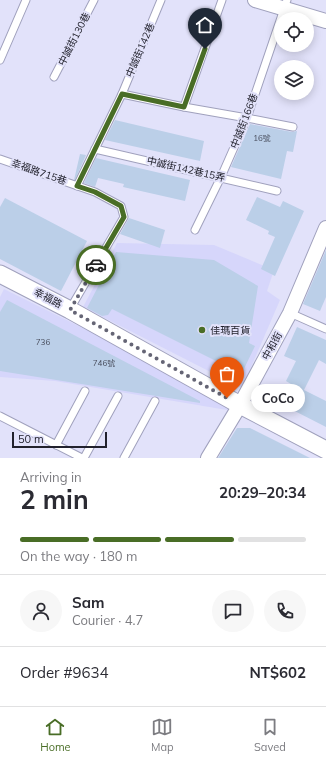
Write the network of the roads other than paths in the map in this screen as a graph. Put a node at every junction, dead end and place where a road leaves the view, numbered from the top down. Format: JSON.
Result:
{"nodes":[{"id":1,"x":26,"y":0,"type":"edge"},
{"id":2,"x":94,"y":0,"type":"edge"},
{"id":3,"x":161,"y":0,"type":"edge"},
{"id":4,"x":222,"y":0,"type":"edge"},
{"id":5,"x":255,"y":0,"type":"edge"},
{"id":6,"x":285,"y":4,"type":"edge"},
{"id":7,"x":326,"y":22,"type":"edge"},
{"id":8,"x":0,"y":60,"type":"edge"},
{"id":9,"x":54,"y":77,"type":"dead end"},
{"id":10,"x":122,"y":94,"type":"junction"},
{"id":11,"x":184,"y":107,"type":"junction"},
{"id":12,"x":247,"y":118,"type":"junction"},
{"id":13,"x":293,"y":128,"type":"dead end"},
{"id":14,"x":95,"y":148,"type":"junction"},
{"id":15,"x":0,"y":159,"type":"edge"},
{"id":16,"x":221,"y":177,"type":"junction"},
{"id":17,"x":77,"y":186,"type":"junction"},
{"id":18,"x":277,"y":191,"type":"dead end"},
{"id":19,"x":326,"y":228,"type":"edge"},
{"id":20,"x":195,"y":230,"type":"dead end"},
{"id":21,"x":0,"y":274,"type":"edge"},
{"id":22,"x":70,"y":310,"type":"junction"},
{"id":23,"x":290,"y":313,"type":"junction"},
{"id":24,"x":326,"y":329,"type":"edge"},
{"id":25,"x":85,"y":391,"type":"dead end"},
{"id":26,"x":118,"y":396,"type":"dead end"},
{"id":27,"x":155,"y":401,"type":"dead end"},
{"id":28,"x":240,"y":405,"type":"junction"},
{"id":29,"x":0,"y":416,"type":"edge"},
{"id":30,"x":56,"y":445,"type":"junction"},
{"id":31,"x":326,"y":450,"type":"edge"},
{"id":32,"x":83,"y":458,"type":"edge"},
{"id":33,"x":124,"y":458,"type":"edge"},
{"id":34,"x":208,"y":458,"type":"edge"}],
"edges":[{"from":1,"to":8,"type":"lane"},
{"from":2,"to":9,"type":"lane","name":"中誠街130巷"},
{"from":3,"to":10,"type":"lane","name":"中誠街142巷"},
{"from":4,"to":11,"type":"lane"},
{"from":5,"to":6,"type":"street"},
{"from":6,"to":7,"type":"street"},
{"from":6,"to":12,"type":"lane","name":"中誠街166巷"},
{"from":10,"to":11,"type":"lane"},
{"from":10,"to":14,"type":"lane","name":"中誠街142巷"},
{"from":11,"to":12,"type":"lane"},
{"from":12,"to":13,"type":"lane"},
{"from":12,"to":16,"type":"lane","name":"中誠街166巷"},
{"from":14,"to":16,"type":"lane","name":"中誠街142巷15弄"},
{"from":14,"to":17,"type":"lane","name":"中誠街142巷"},
{"from":15,"to":17,"type":"lane","name":"幸福路715巷"},
{"from":16,"to":18,"type":"lane","name":"中誠街142巷15弄"},
{"from":16,"to":20,"type":"lane","name":"中誠街166巷"},
{"from":17,"to":22,"type":"lane","name":"幸福路715巷"},
{"from":19,"to":23,"type":"street","name":"中和街"},
{"from":21,"to":22,"type":"street","name":"幸福路"},
{"from":22,"to":28,"type":"street","name":"幸福路"},
{"from":23,"to":24,"type":"lane"},
{"from":23,"to":28,"type":"street","name":"中和街"},
{"from":25,"to":30,"type":"lane"},
{"from":26,"to":32,"type":"lane"},
{"from":27,"to":33,"type":"lane"},
{"from":28,"to":31,"type":"street","name":"幸福路"},
{"from":28,"to":34,"type":"street","name":"中和街"},
{"from":29,"to":30,"type":"lane"},
{"from":30,"to":32,"type":"lane"}]}
